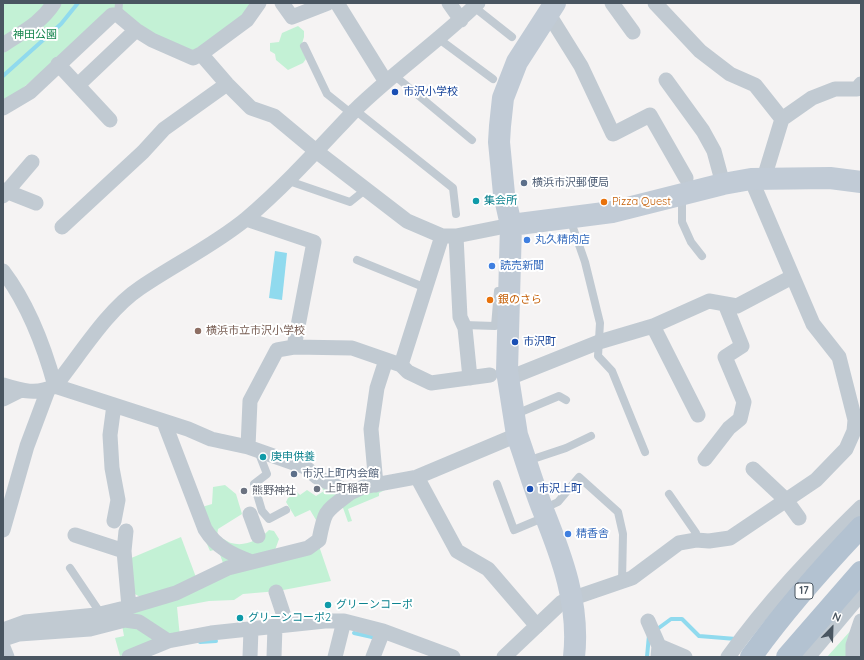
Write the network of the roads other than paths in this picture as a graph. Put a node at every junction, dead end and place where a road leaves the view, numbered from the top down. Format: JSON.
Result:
{"nodes":[{"id":1,"x":54,"y":3,"type":"edge"},
{"id":2,"x":259,"y":3,"type":"edge"},
{"id":3,"x":282,"y":3,"type":"edge"},
{"id":4,"x":449,"y":3,"type":"edge"},
{"id":5,"x":612,"y":3,"type":"edge"},
{"id":6,"x":655,"y":3,"type":"edge"},
{"id":7,"x":336,"y":4,"type":"edge"},
{"id":8,"x":476,"y":5,"type":"edge"},
{"id":9,"x":551,"y":8,"type":"edge"},
{"id":10,"x":119,"y":9,"type":"edge"},
{"id":11,"x":461,"y":20,"type":"junction"},
{"id":12,"x":136,"y":30,"type":"junction"},
{"id":13,"x":633,"y":32,"type":"dead end"},
{"id":14,"x":512,"y":37,"type":"dead end"},
{"id":15,"x":439,"y":40,"type":"junction"},
{"id":16,"x":3,"y":45,"type":"edge"},
{"id":17,"x":304,"y":46,"type":"dead end"},
{"id":18,"x":201,"y":54,"type":"junction"},
{"id":19,"x":58,"y":64,"type":"junction"},
{"id":20,"x":391,"y":79,"type":"junction"},
{"id":21,"x":493,"y":79,"type":"dead end"},
{"id":22,"x":666,"y":80,"type":"dead end"},
{"id":23,"x":227,"y":84,"type":"junction"},
{"id":24,"x":861,"y":84,"type":"edge"},
{"id":25,"x":78,"y":85,"type":"junction"},
{"id":26,"x":3,"y":108,"type":"edge"},
{"id":27,"x":354,"y":112,"type":"junction"},
{"id":28,"x":782,"y":119,"type":"junction"},
{"id":29,"x":110,"y":120,"type":"dead end"},
{"id":30,"x":472,"y":140,"type":"dead end"},
{"id":31,"x":316,"y":151,"type":"junction"},
{"id":32,"x":32,"y":162,"type":"dead end"},
{"id":33,"x":758,"y":179,"type":"junction"},
{"id":34,"x":286,"y":180,"type":"junction"},
{"id":35,"x":861,"y":182,"type":"edge"},
{"id":36,"x":723,"y":184,"type":"junction"},
{"id":37,"x":688,"y":187,"type":"junction"},
{"id":38,"x":365,"y":190,"type":"junction"},
{"id":39,"x":4,"y":193,"type":"edge"},
{"id":40,"x":36,"y":203,"type":"dead end"},
{"id":41,"x":456,"y":214,"type":"dead end"},
{"id":42,"x":246,"y":218,"type":"junction"},
{"id":43,"x":570,"y":218,"type":"junction"},
{"id":44,"x":511,"y":226,"type":"junction"},
{"id":45,"x":62,"y":227,"type":"dead end"},
{"id":46,"x":449,"y":236,"type":"junction"},
{"id":47,"x":702,"y":256,"type":"dead end"},
{"id":48,"x":358,"y":260,"type":"dead end"},
{"id":49,"x":3,"y":271,"type":"edge"},
{"id":50,"x":792,"y":277,"type":"junction"},
{"id":51,"x":426,"y":288,"type":"junction"},
{"id":52,"x":498,"y":291,"type":"dead end"},
{"id":53,"x":725,"y":304,"type":"junction"},
{"id":54,"x":464,"y":326,"type":"junction"},
{"id":55,"x":652,"y":326,"type":"junction"},
{"id":56,"x":599,"y":342,"type":"junction"},
{"id":57,"x":294,"y":347,"type":"junction"},
{"id":58,"x":386,"y":360,"type":"junction"},
{"id":59,"x":401,"y":365,"type":"junction"},
{"id":60,"x":499,"y":376,"type":"junction"},
{"id":61,"x":470,"y":378,"type":"junction"},
{"id":62,"x":3,"y":385,"type":"edge"},
{"id":63,"x":51,"y":388,"type":"junction"},
{"id":64,"x":21,"y":390,"type":"junction"},
{"id":65,"x":3,"y":400,"type":"edge"},
{"id":66,"x":566,"y":400,"type":"dead end"},
{"id":67,"x":114,"y":405,"type":"junction"},
{"id":68,"x":698,"y":414,"type":"dead end"},
{"id":69,"x":164,"y":422,"type":"junction"},
{"id":70,"x":515,"y":425,"type":"junction"},
{"id":71,"x":858,"y":426,"type":"edge"},
{"id":72,"x":592,"y":436,"type":"dead end"},
{"id":73,"x":645,"y":452,"type":"dead end"},
{"id":74,"x":260,"y":454,"type":"junction"},
{"id":75,"x":705,"y":459,"type":"dead end"},
{"id":76,"x":526,"y":461,"type":"junction"},
{"id":77,"x":753,"y":469,"type":"dead end"},
{"id":78,"x":417,"y":477,"type":"junction"},
{"id":79,"x":376,"y":484,"type":"junction"},
{"id":80,"x":497,"y":484,"type":"dead end"},
{"id":81,"x":350,"y":493,"type":"junction"},
{"id":82,"x":669,"y":494,"type":"dead end"},
{"id":83,"x":786,"y":500,"type":"junction"},
{"id":84,"x":6,"y":504,"type":"edge"},
{"id":85,"x":861,"y":507,"type":"edge"},
{"id":86,"x":286,"y":510,"type":"dead end"},
{"id":87,"x":544,"y":513,"type":"junction"},
{"id":88,"x":799,"y":518,"type":"dead end"},
{"id":89,"x":269,"y":519,"type":"junction"},
{"id":90,"x":114,"y":521,"type":"dead end"},
{"id":91,"x":254,"y":525,"type":"dead end"},
{"id":92,"x":861,"y":527,"type":"edge"},
{"id":93,"x":3,"y":530,"type":"edge"},
{"id":94,"x":126,"y":531,"type":"dead end"},
{"id":95,"x":75,"y":535,"type":"dead end"},
{"id":96,"x":696,"y":540,"type":"junction"},
{"id":97,"x":124,"y":551,"type":"junction"},
{"id":98,"x":252,"y":562,"type":"junction"},
{"id":99,"x":70,"y":568,"type":"dead end"},
{"id":100,"x":861,"y":572,"type":"edge"},
{"id":101,"x":622,"y":582,"type":"junction"},
{"id":102,"x":276,"y":592,"type":"dead end"},
{"id":103,"x":861,"y":594,"type":"edge"},
{"id":104,"x":572,"y":598,"type":"junction"},
{"id":105,"x":129,"y":607,"type":"junction"},
{"id":106,"x":102,"y":614,"type":"junction"},
{"id":107,"x":861,"y":620,"type":"edge"},
{"id":108,"x":344,"y":621,"type":"junction"},
{"id":109,"x":281,"y":626,"type":"junction"},
{"id":110,"x":537,"y":626,"type":"junction"},
{"id":111,"x":252,"y":629,"type":"junction"},
{"id":112,"x":3,"y":630,"type":"edge"},
{"id":113,"x":383,"y":631,"type":"junction"},
{"id":114,"x":654,"y":637,"type":"edge"},
{"id":115,"x":3,"y":640,"type":"edge"},
{"id":116,"x":3,"y":647,"type":"edge"},
{"id":117,"x":162,"y":647,"type":"edge"},
{"id":118,"x":8,"y":657,"type":"edge"},
{"id":119,"x":129,"y":657,"type":"edge"},
{"id":120,"x":250,"y":657,"type":"edge"},
{"id":121,"x":274,"y":657,"type":"edge"},
{"id":122,"x":335,"y":657,"type":"edge"},
{"id":123,"x":373,"y":657,"type":"edge"},
{"id":124,"x":453,"y":657,"type":"edge"},
{"id":125,"x":504,"y":657,"type":"edge"},
{"id":126,"x":574,"y":657,"type":"edge"},
{"id":127,"x":685,"y":657,"type":"edge"},
{"id":128,"x":728,"y":657,"type":"edge"},
{"id":129,"x":751,"y":657,"type":"edge"},
{"id":130,"x":787,"y":657,"type":"edge"},
{"id":131,"x":808,"y":657,"type":"edge"},
{"id":132,"x":853,"y":657,"type":"edge"}],
"edges":[{"from":1,"to":16,"type":"street"},
{"from":2,"to":18,"type":"street"},
{"from":3,"to":7,"type":"street"},
{"from":4,"to":11,"type":"street"},
{"from":5,"to":13,"type":"street"},
{"from":6,"to":28,"type":"street"},
{"from":7,"to":20,"type":"street"},
{"from":8,"to":11,"type":"street"},
{"from":8,"to":14,"type":"lane"},
{"from":9,"to":37,"type":"street"},
{"from":9,"to":44,"type":"street"},
{"from":10,"to":12,"type":"street"},
{"from":10,"to":19,"type":"street"},
{"from":11,"to":15,"type":"street"},
{"from":12,"to":18,"type":"street"},
{"from":12,"to":25,"type":"street"},
{"from":15,"to":20,"type":"street"},
{"from":15,"to":21,"type":"lane"},
{"from":17,"to":27,"type":"lane"},
{"from":18,"to":23,"type":"street"},
{"from":19,"to":25,"type":"street"},
{"from":19,"to":26,"type":"street"},
{"from":20,"to":27,"type":"street"},
{"from":20,"to":30,"type":"lane"},
{"from":22,"to":36,"type":"street"},
{"from":23,"to":31,"type":"street"},
{"from":23,"to":45,"type":"street"},
{"from":24,"to":28,"type":"street"},
{"from":25,"to":29,"type":"street"},
{"from":27,"to":31,"type":"street"},
{"from":27,"to":41,"type":"lane"},
{"from":28,"to":33,"type":"street"},
{"from":31,"to":34,"type":"street"},
{"from":31,"to":38,"type":"street"},
{"from":32,"to":39,"type":"street"},
{"from":33,"to":35,"type":"street"},
{"from":33,"to":36,"type":"street"},
{"from":33,"to":50,"type":"street"},
{"from":34,"to":38,"type":"lane"},
{"from":34,"to":42,"type":"street"},
{"from":36,"to":37,"type":"street"},
{"from":37,"to":43,"type":"street"},
{"from":37,"to":47,"type":"lane"},
{"from":38,"to":46,"type":"street"},
{"from":39,"to":40,"type":"street"},
{"from":42,"to":57,"type":"street"},
{"from":42,"to":63,"type":"street"},
{"from":43,"to":44,"type":"street"},
{"from":43,"to":56,"type":"lane"},
{"from":44,"to":46,"type":"street"},
{"from":44,"to":60,"type":"street"},
{"from":46,"to":51,"type":"street"},
{"from":46,"to":54,"type":"street"},
{"from":48,"to":51,"type":"lane"},
{"from":49,"to":63,"type":"street"},
{"from":50,"to":53,"type":"street"},
{"from":50,"to":71,"type":"street"},
{"from":51,"to":59,"type":"street"},
{"from":52,"to":54,"type":"lane"},
{"from":53,"to":55,"type":"street"},
{"from":53,"to":75,"type":"street"},
{"from":54,"to":61,"type":"street"},
{"from":55,"to":56,"type":"street"},
{"from":55,"to":68,"type":"street"},
{"from":56,"to":60,"type":"street"},
{"from":56,"to":73,"type":"lane"},
{"from":57,"to":58,"type":"street"},
{"from":57,"to":74,"type":"street"},
{"from":58,"to":59,"type":"street"},
{"from":58,"to":79,"type":"street"},
{"from":59,"to":61,"type":"street"},
{"from":60,"to":61,"type":"street"},
{"from":60,"to":70,"type":"street"},
{"from":62,"to":64,"type":"street"},
{"from":63,"to":64,"type":"street"},
{"from":63,"to":67,"type":"street"},
{"from":63,"to":84,"type":"street"},
{"from":64,"to":65,"type":"street"},
{"from":66,"to":70,"type":"lane"},
{"from":67,"to":69,"type":"street"},
{"from":67,"to":90,"type":"street"},
{"from":69,"to":74,"type":"street"},
{"from":69,"to":98,"type":"street"},
{"from":70,"to":76,"type":"street"},
{"from":70,"to":78,"type":"street"},
{"from":71,"to":83,"type":"street"},
{"from":72,"to":76,"type":"lane"},
{"from":74,"to":81,"type":"street"},
{"from":74,"to":89,"type":"lane"},
{"from":76,"to":87,"type":"street"},
{"from":77,"to":83,"type":"street"},
{"from":78,"to":79,"type":"street"},
{"from":78,"to":110,"type":"street"},
{"from":79,"to":81,"type":"street"},
{"from":80,"to":87,"type":"lane"},
{"from":81,"to":98,"type":"street"},
{"from":82,"to":96,"type":"lane"},
{"from":83,"to":88,"type":"street"},
{"from":83,"to":96,"type":"street"},
{"from":84,"to":93,"type":"street"},
{"from":85,"to":128,"type":"street"},
{"from":86,"to":89,"type":"lane"},
{"from":87,"to":101,"type":"lane"},
{"from":87,"to":104,"type":"street"},
{"from":89,"to":91,"type":"lane"},
{"from":92,"to":129,"type":"main road","number":"17"},
{"from":94,"to":97,"type":"street"},
{"from":95,"to":97,"type":"street"},
{"from":96,"to":101,"type":"street"},
{"from":97,"to":105,"type":"street"},
{"from":98,"to":105,"type":"street"},
{"from":99,"to":106,"type":"lane"},
{"from":100,"to":130,"type":"main road"},
{"from":101,"to":104,"type":"street"},
{"from":102,"to":109,"type":"street"},
{"from":103,"to":131,"type":"street"},
{"from":104,"to":110,"type":"street"},
{"from":104,"to":126,"type":"street"},
{"from":105,"to":106,"type":"street"},
{"from":106,"to":112,"type":"street"},
{"from":107,"to":132,"type":"street"},
{"from":108,"to":109,"type":"street"},
{"from":108,"to":113,"type":"street"},
{"from":108,"to":122,"type":"street"},
{"from":109,"to":111,"type":"street"},
{"from":109,"to":121,"type":"street"},
{"from":110,"to":125,"type":"street"},
{"from":111,"to":117,"type":"street"},
{"from":111,"to":120,"type":"street"},
{"from":113,"to":123,"type":"street"},
{"from":113,"to":124,"type":"street"},
{"from":114,"to":127,"type":"street"},
{"from":115,"to":117,"type":"street"},
{"from":116,"to":118,"type":"street"},
{"from":117,"to":119,"type":"street"}]}
